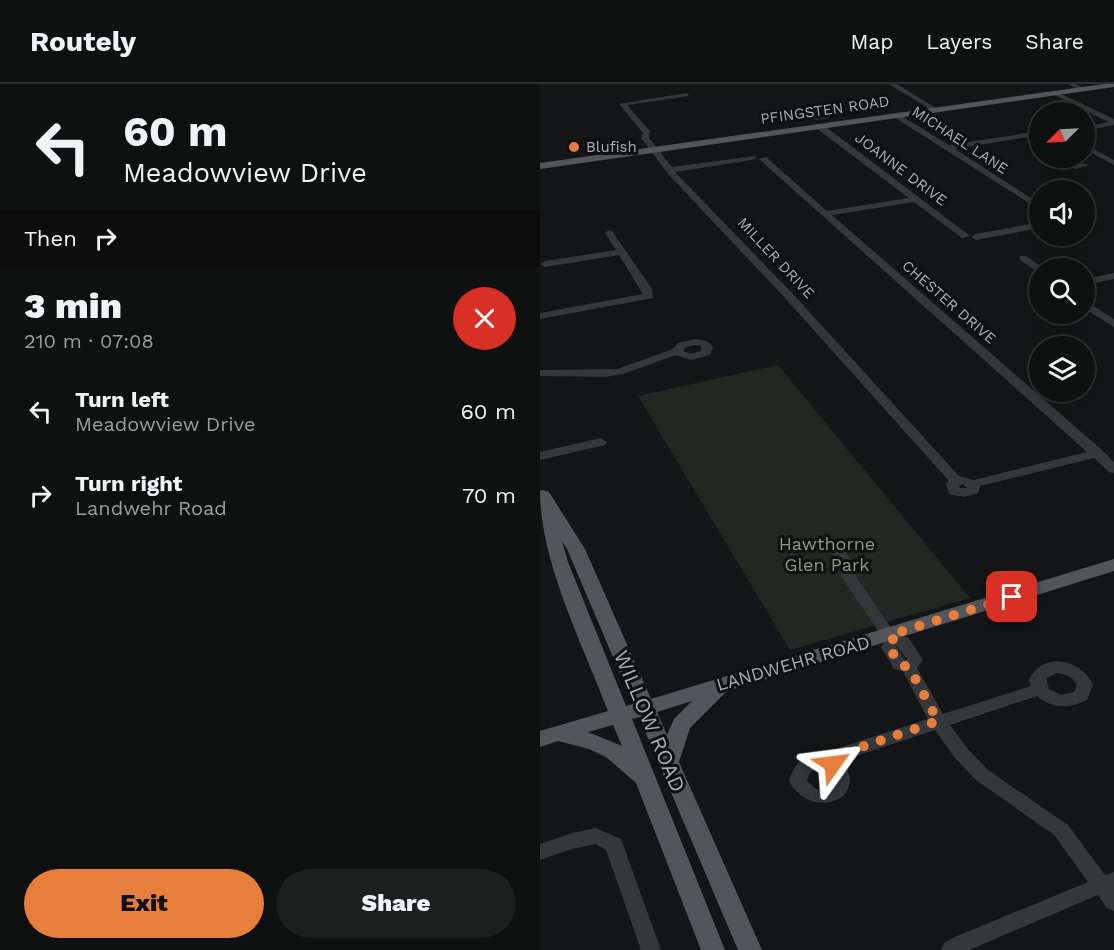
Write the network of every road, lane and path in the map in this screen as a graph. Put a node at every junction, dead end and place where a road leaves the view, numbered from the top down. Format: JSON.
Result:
{"nodes":[{"id":1,"x":892,"y":84,"type":"edge"},
{"id":2,"x":1071,"y":84,"type":"edge"},
{"id":3,"x":1114,"y":85,"type":"edge"},
{"id":4,"x":1082,"y":89,"type":"junction"},
{"id":5,"x":683,"y":92,"type":"dead end"},
{"id":6,"x":1055,"y":93,"type":"junction"},
{"id":7,"x":935,"y":110,"type":"junction"},
{"id":8,"x":897,"y":115,"type":"junction"},
{"id":9,"x":1114,"y":122,"type":"edge"},
{"id":10,"x":822,"y":123,"type":"junction"},
{"id":11,"x":1095,"y":126,"type":"edge"},
{"id":12,"x":1029,"y":135,"type":"edge"},
{"id":13,"x":947,"y":148,"type":"junction"},
{"id":14,"x":653,"y":150,"type":"junction"},
{"id":15,"x":1095,"y":152,"type":"edge"},
{"id":16,"x":1111,"y":161,"type":"edge"},
{"id":17,"x":1095,"y":163,"type":"edge"},
{"id":18,"x":540,"y":166,"type":"edge"},
{"id":19,"x":670,"y":170,"type":"junction"},
{"id":20,"x":915,"y":199,"type":"junction"},
{"id":21,"x":1029,"y":201,"type":"edge"},
{"id":22,"x":825,"y":214,"type":"junction"},
{"id":23,"x":1029,"y":227,"type":"edge"},
{"id":24,"x":609,"y":233,"type":"dead end"},
{"id":25,"x":620,"y":252,"type":"junction"},
{"id":26,"x":1023,"y":258,"type":"dead end"},
{"id":27,"x":1029,"y":263,"type":"edge"},
{"id":28,"x":542,"y":265,"type":"edge"},
{"id":29,"x":1114,"y":276,"type":"edge"},
{"id":30,"x":1095,"y":280,"type":"edge"},
{"id":31,"x":1095,"y":311,"type":"edge"},
{"id":32,"x":540,"y":316,"type":"edge"},
{"id":33,"x":1114,"y":324,"type":"edge"},
{"id":34,"x":677,"y":351,"type":"dead end"},
{"id":35,"x":540,"y":373,"type":"edge"},
{"id":36,"x":601,"y":442,"type":"dead end"},
{"id":37,"x":1098,"y":453,"type":"junction"},
{"id":38,"x":540,"y":456,"type":"edge"},
{"id":39,"x":1114,"y":469,"type":"edge"},
{"id":40,"x":542,"y":492,"type":"edge"},
{"id":41,"x":834,"y":545,"type":"dead end"},
{"id":42,"x":1114,"y":564,"type":"edge"},
{"id":43,"x":892,"y":638,"type":"junction"},
{"id":44,"x":722,"y":684,"type":"junction"},
{"id":45,"x":1039,"y":689,"type":"dead end"},
{"id":46,"x":643,"y":707,"type":"junction"},
{"id":47,"x":621,"y":714,"type":"junction"},
{"id":48,"x":938,"y":721,"type":"junction"},
{"id":49,"x":548,"y":736,"type":"edge"},
{"id":50,"x":668,"y":763,"type":"junction"},
{"id":51,"x":833,"y":764,"type":"dead end"},
{"id":52,"x":648,"y":783,"type":"junction"},
{"id":53,"x":540,"y":852,"type":"edge"},
{"id":54,"x":1108,"y":883,"type":"edge"},
{"id":55,"x":1114,"y":902,"type":"edge"},
{"id":56,"x":651,"y":950,"type":"edge"},
{"id":57,"x":713,"y":950,"type":"edge"},
{"id":58,"x":750,"y":950,"type":"edge"},
{"id":59,"x":951,"y":950,"type":"edge"}],
"edges":[{"from":1,"to":7,"type":"street"},
{"from":2,"to":4,"type":"street"},
{"from":3,"to":4,"type":"main road","name":"PFINGSTEN ROAD"},
{"from":4,"to":6,"type":"main road","name":"PFINGSTEN ROAD"},
{"from":5,"to":14,"type":"street","name":"MILLER DRIVE"},
{"from":6,"to":7,"type":"main road","name":"PFINGSTEN ROAD"},
{"from":6,"to":9,"type":"street"},
{"from":7,"to":8,"type":"main road","name":"PFINGSTEN ROAD"},
{"from":8,"to":10,"type":"main road","name":"PFINGSTEN ROAD"},
{"from":8,"to":13,"type":"street","name":"MICHAEL LANE"},
{"from":9,"to":11,"type":"street"},
{"from":10,"to":14,"type":"main road","name":"PFINGSTEN ROAD"},
{"from":10,"to":20,"type":"street","name":"JOANNE DRIVE"},
{"from":12,"to":13,"type":"street"},
{"from":13,"to":21,"type":"street","name":"MICHAEL LANE"},
{"from":14,"to":18,"type":"main road","name":"PFINGSTEN ROAD"},
{"from":14,"to":19,"type":"street","name":"MILLER DRIVE"},
{"from":15,"to":16,"type":"street"},
{"from":16,"to":17,"type":"street"},
{"from":19,"to":22,"type":"street","name":"CHESTER DRIVE"},
{"from":19,"to":37,"type":"street","name":"MILLER DRIVE"},
{"from":20,"to":22,"type":"street"},
{"from":20,"to":23,"type":"street","name":"JOANNE DRIVE"},
{"from":22,"to":37,"type":"street","name":"CHESTER DRIVE"},
{"from":24,"to":25,"type":"street"},
{"from":25,"to":28,"type":"street"},
{"from":25,"to":32,"type":"street"},
{"from":26,"to":27,"type":"street"},
{"from":29,"to":30,"type":"street"},
{"from":31,"to":33,"type":"street"},
{"from":34,"to":35,"type":"street"},
{"from":36,"to":38,"type":"street"},
{"from":37,"to":39,"type":"street","name":"CHESTER DRIVE"},
{"from":40,"to":46,"type":"main road","name":"WILLOW ROAD"},
{"from":40,"to":47,"type":"main road","name":"WILLOW ROAD"},
{"from":41,"to":43,"type":"street"},
{"from":42,"to":43,"type":"main road","name":"LANDWEHR ROAD"},
{"from":43,"to":44,"type":"main road","name":"LANDWEHR ROAD"},
{"from":43,"to":48,"type":"street"},
{"from":44,"to":46,"type":"main road","name":"LANDWEHR ROAD"},
{"from":44,"to":50,"type":"main road"},
{"from":45,"to":48,"type":"street"},
{"from":46,"to":47,"type":"main road","name":"LANDWEHR ROAD"},
{"from":46,"to":50,"type":"main road","name":"WILLOW ROAD"},
{"from":47,"to":49,"type":"main road","name":"LANDWEHR ROAD"},
{"from":47,"to":52,"type":"main road","name":"WILLOW ROAD"},
{"from":48,"to":51,"type":"street"},
{"from":48,"to":54,"type":"street"},
{"from":49,"to":52,"type":"main road"},
{"from":50,"to":58,"type":"main road","name":"WILLOW ROAD"},
{"from":52,"to":57,"type":"main road","name":"WILLOW ROAD"},
{"from":53,"to":56,"type":"street"},
{"from":54,"to":55,"type":"street"},
{"from":54,"to":59,"type":"street"}]}
